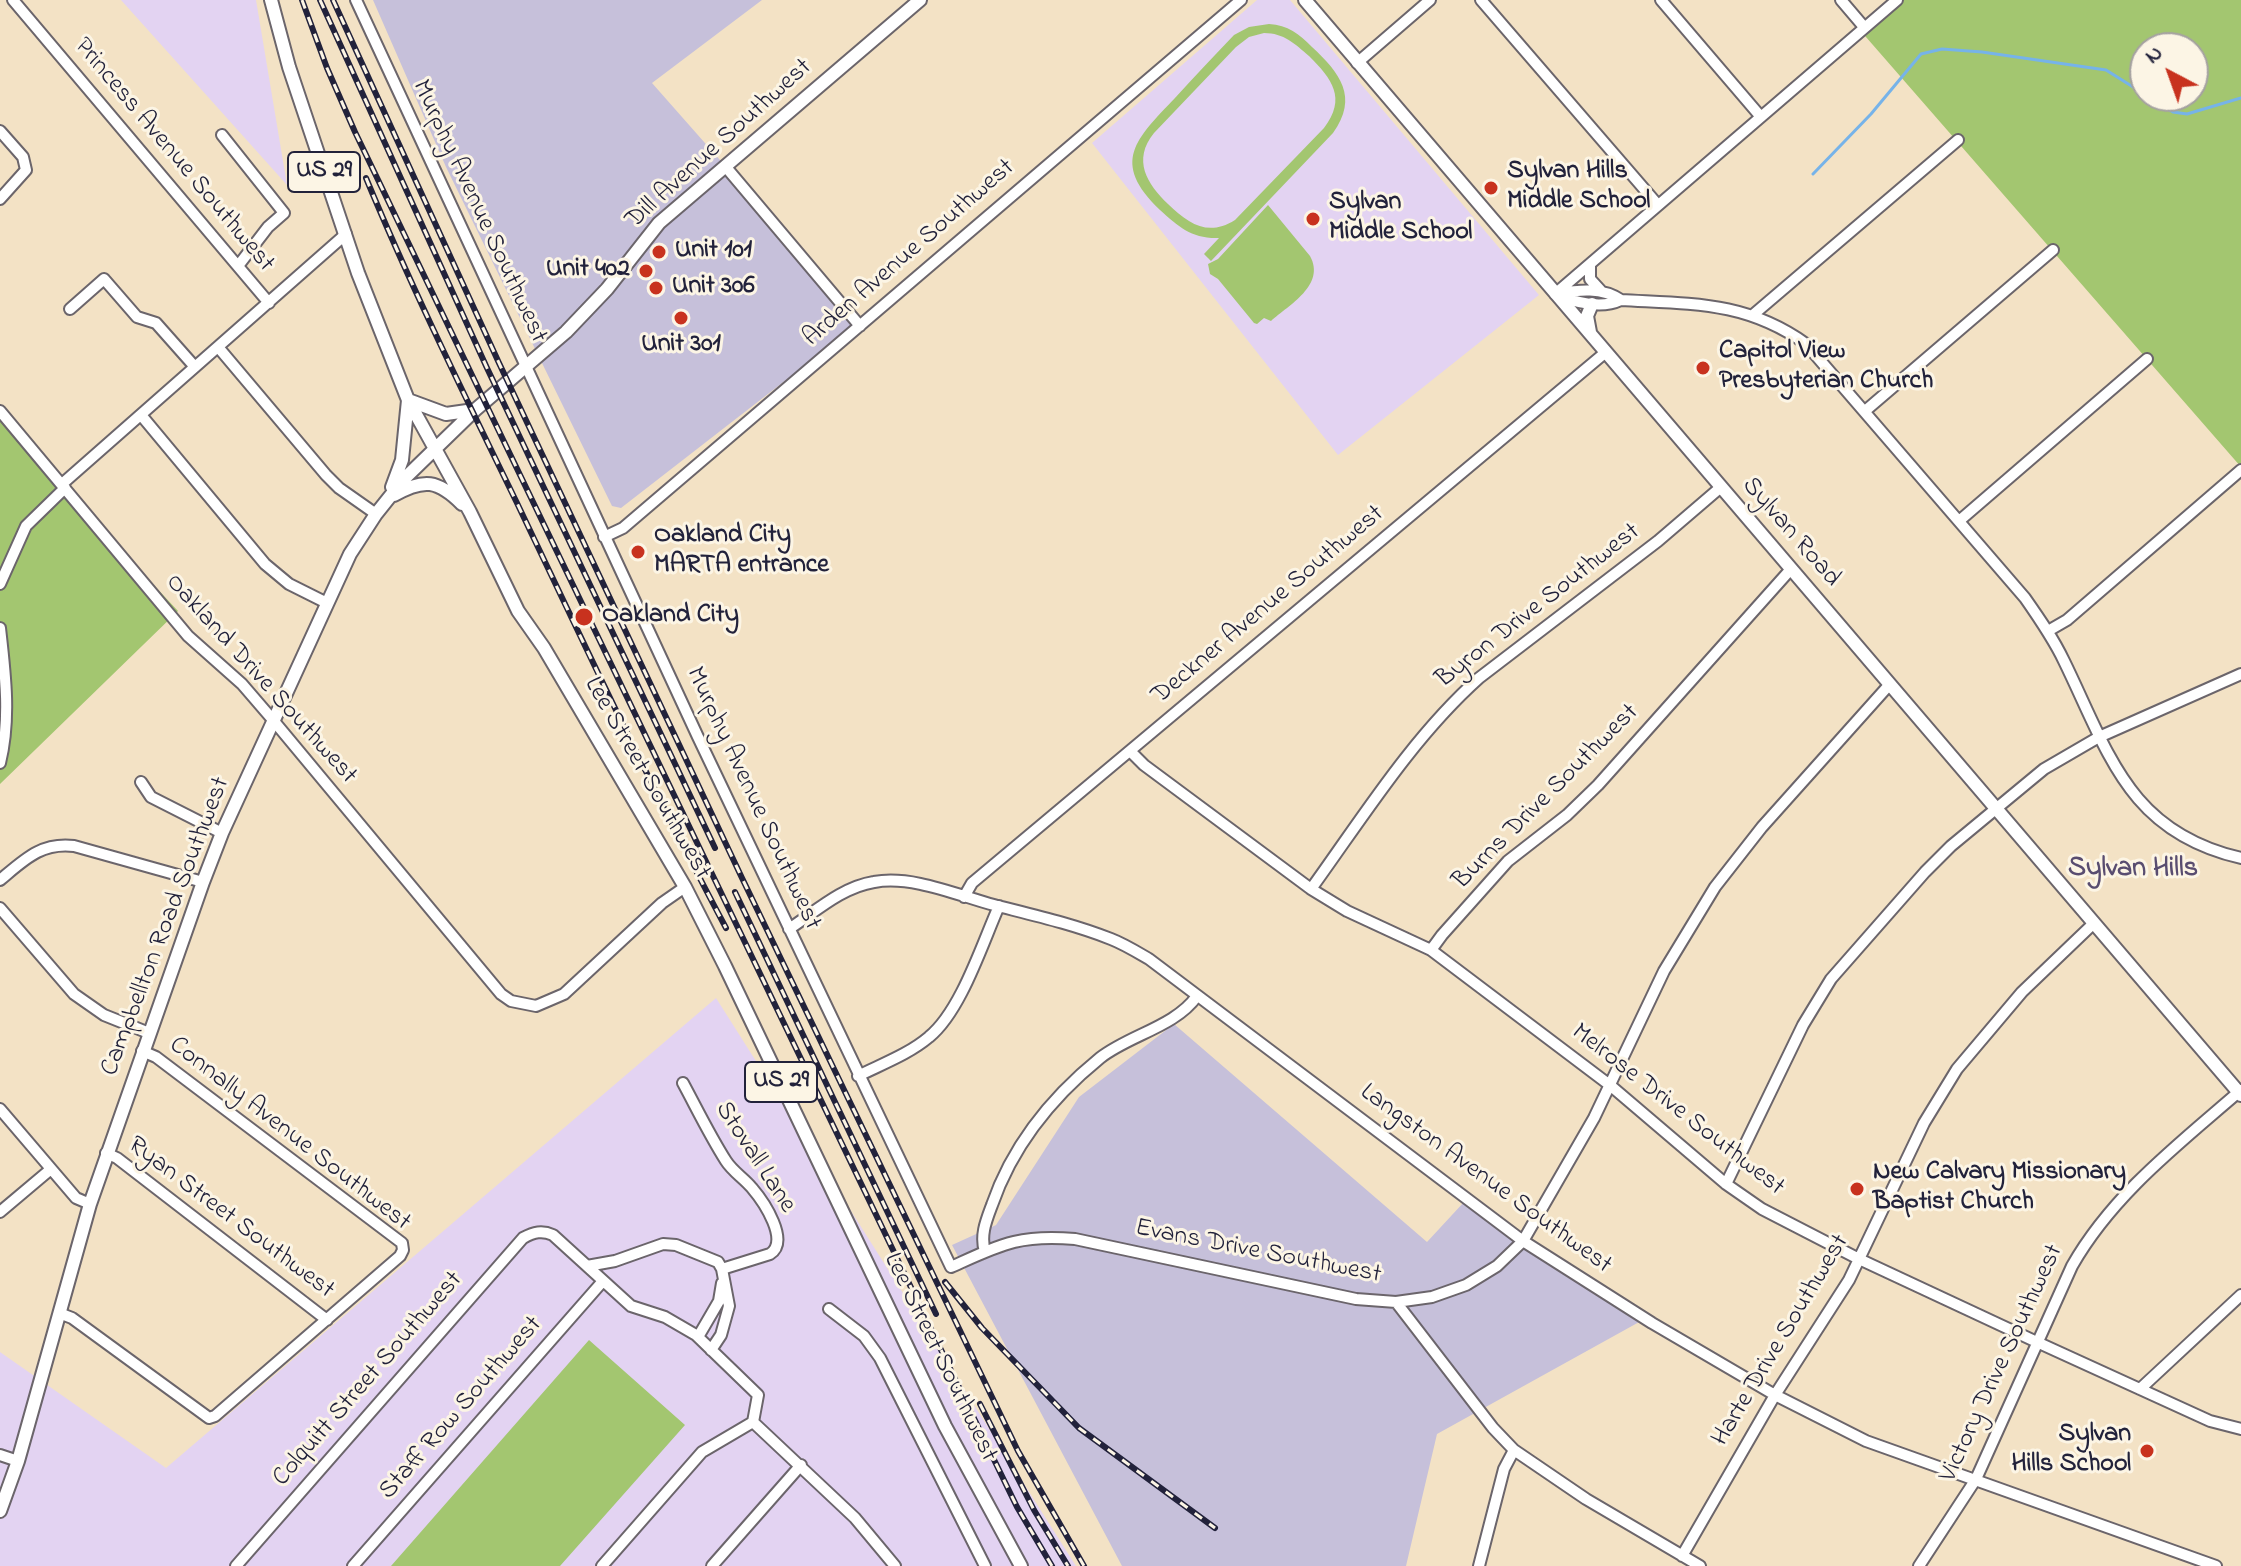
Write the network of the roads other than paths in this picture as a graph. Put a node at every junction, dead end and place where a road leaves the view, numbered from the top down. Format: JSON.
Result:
{"nodes":[{"id":1,"x":13,"y":0,"type":"edge"},
{"id":2,"x":271,"y":0,"type":"edge"},
{"id":3,"x":356,"y":0,"type":"edge"},
{"id":4,"x":920,"y":0,"type":"edge"},
{"id":5,"x":1241,"y":0,"type":"edge"},
{"id":6,"x":1305,"y":0,"type":"edge"},
{"id":7,"x":1430,"y":0,"type":"edge"},
{"id":8,"x":1481,"y":0,"type":"edge"},
{"id":9,"x":1661,"y":0,"type":"edge"},
{"id":10,"x":1841,"y":0,"type":"edge"},
{"id":11,"x":1897,"y":0,"type":"edge"},
{"id":12,"x":1864,"y":27,"type":"junction"},
{"id":13,"x":1357,"y":63,"type":"junction"},
{"id":14,"x":1761,"y":117,"type":"junction"},
{"id":15,"x":0,"y":131,"type":"edge"},
{"id":16,"x":222,"y":135,"type":"dead end"},
{"id":17,"x":1958,"y":140,"type":"dead end"},
{"id":18,"x":725,"y":166,"type":"junction"},
{"id":19,"x":0,"y":199,"type":"edge"},
{"id":20,"x":1658,"y":205,"type":"junction"},
{"id":21,"x":346,"y":234,"type":"junction"},
{"id":22,"x":2053,"y":250,"type":"dead end"},
{"id":23,"x":1590,"y":264,"type":"junction"},
{"id":24,"x":238,"y":266,"type":"junction"},
{"id":25,"x":1603,"y":292,"type":"junction"},
{"id":26,"x":1555,"y":294,"type":"junction"},
{"id":27,"x":1621,"y":300,"type":"junction"},
{"id":28,"x":269,"y":303,"type":"junction"},
{"id":29,"x":1592,"y":304,"type":"junction"},
{"id":30,"x":70,"y":309,"type":"dead end"},
{"id":31,"x":1754,"y":314,"type":"junction"},
{"id":32,"x":860,"y":326,"type":"junction"},
{"id":33,"x":1591,"y":335,"type":"junction"},
{"id":34,"x":218,"y":347,"type":"junction"},
{"id":35,"x":1606,"y":352,"type":"junction"},
{"id":36,"x":2147,"y":359,"type":"dead end"},
{"id":37,"x":195,"y":367,"type":"junction"},
{"id":38,"x":526,"y":368,"type":"junction"},
{"id":39,"x":408,"y":400,"type":"junction"},
{"id":40,"x":475,"y":410,"type":"junction"},
{"id":41,"x":0,"y":411,"type":"edge"},
{"id":42,"x":1865,"y":411,"type":"junction"},
{"id":43,"x":141,"y":415,"type":"junction"},
{"id":44,"x":435,"y":448,"type":"junction"},
{"id":45,"x":2241,"y":470,"type":"edge"},
{"id":46,"x":63,"y":486,"type":"junction"},
{"id":47,"x":1721,"y":487,"type":"junction"},
{"id":48,"x":388,"y":498,"type":"junction"},
{"id":49,"x":470,"y":512,"type":"junction"},
{"id":50,"x":376,"y":514,"type":"junction"},
{"id":51,"x":1959,"y":521,"type":"junction"},
{"id":52,"x":604,"y":537,"type":"junction"},
{"id":53,"x":1791,"y":569,"type":"junction"},
{"id":54,"x":0,"y":584,"type":"edge"},
{"id":55,"x":327,"y":603,"type":"junction"},
{"id":56,"x":0,"y":628,"type":"edge"},
{"id":57,"x":2048,"y":631,"type":"junction"},
{"id":58,"x":2241,"y":674,"type":"edge"},
{"id":59,"x":1890,"y":684,"type":"junction"},
{"id":60,"x":273,"y":720,"type":"junction"},
{"id":61,"x":2099,"y":737,"type":"junction"},
{"id":62,"x":1130,"y":751,"type":"junction"},
{"id":63,"x":0,"y":763,"type":"edge"},
{"id":64,"x":141,"y":782,"type":"dead end"},
{"id":65,"x":1995,"y":808,"type":"junction"},
{"id":66,"x":222,"y":833,"type":"junction"},
{"id":67,"x":2241,"y":858,"type":"edge"},
{"id":68,"x":0,"y":880,"type":"edge"},
{"id":69,"x":203,"y":882,"type":"junction"},
{"id":70,"x":685,"y":887,"type":"junction"},
{"id":71,"x":1311,"y":889,"type":"junction"},
{"id":72,"x":964,"y":897,"type":"junction"},
{"id":73,"x":999,"y":906,"type":"junction"},
{"id":74,"x":0,"y":908,"type":"edge"},
{"id":75,"x":2093,"y":924,"type":"junction"},
{"id":76,"x":789,"y":929,"type":"junction"},
{"id":77,"x":1431,"y":950,"type":"junction"},
{"id":78,"x":1197,"y":996,"type":"junction"},
{"id":79,"x":149,"y":1033,"type":"junction"},
{"id":80,"x":142,"y":1051,"type":"junction"},
{"id":81,"x":858,"y":1076,"type":"junction"},
{"id":82,"x":683,"y":1083,"type":"dead end"},
{"id":83,"x":1611,"y":1086,"type":"junction"},
{"id":84,"x":2240,"y":1092,"type":"edge"},
{"id":85,"x":0,"y":1109,"type":"edge"},
{"id":86,"x":106,"y":1153,"type":"junction"},
{"id":87,"x":51,"y":1169,"type":"junction"},
{"id":88,"x":1726,"y":1184,"type":"junction"},
{"id":89,"x":90,"y":1204,"type":"junction"},
{"id":90,"x":0,"y":1212,"type":"edge"},
{"id":91,"x":1523,"y":1241,"type":"junction"},
{"id":92,"x":985,"y":1252,"type":"junction"},
{"id":93,"x":1859,"y":1259,"type":"junction"},
{"id":94,"x":587,"y":1266,"type":"junction"},
{"id":95,"x":951,"y":1267,"type":"joint"},
{"id":96,"x":722,"y":1269,"type":"junction"},
{"id":97,"x":603,"y":1281,"type":"junction"},
{"id":98,"x":2241,"y":1295,"type":"edge"},
{"id":99,"x":1396,"y":1302,"type":"junction"},
{"id":100,"x":829,"y":1309,"type":"dead end"},
{"id":101,"x":59,"y":1313,"type":"junction"},
{"id":102,"x":327,"y":1320,"type":"junction"},
{"id":103,"x":698,"y":1337,"type":"junction"},
{"id":104,"x":2039,"y":1343,"type":"junction"},
{"id":105,"x":711,"y":1350,"type":"junction"},
{"id":106,"x":2140,"y":1389,"type":"junction"},
{"id":107,"x":1775,"y":1395,"type":"junction"},
{"id":108,"x":753,"y":1422,"type":"junction"},
{"id":109,"x":2241,"y":1429,"type":"edge"},
{"id":110,"x":1514,"y":1450,"type":"junction"},
{"id":111,"x":0,"y":1455,"type":"edge"},
{"id":112,"x":18,"y":1461,"type":"junction"},
{"id":113,"x":801,"y":1465,"type":"junction"},
{"id":114,"x":1976,"y":1479,"type":"junction"},
{"id":115,"x":0,"y":1511,"type":"edge"},
{"id":116,"x":1682,"y":1556,"type":"junction"},
{"id":117,"x":236,"y":1566,"type":"edge"},
{"id":118,"x":353,"y":1566,"type":"edge"},
{"id":119,"x":602,"y":1566,"type":"edge"},
{"id":120,"x":712,"y":1566,"type":"edge"},
{"id":121,"x":895,"y":1566,"type":"edge"},
{"id":122,"x":985,"y":1566,"type":"edge"},
{"id":123,"x":1021,"y":1566,"type":"edge"},
{"id":124,"x":1479,"y":1566,"type":"edge"},
{"id":125,"x":1700,"y":1566,"type":"edge"},
{"id":126,"x":1919,"y":1566,"type":"edge"},
{"id":127,"x":2216,"y":1566,"type":"edge"}],
"edges":[{"from":1,"to":24,"type":"street","name":"Princess Avenue Southwest"},
{"from":2,"to":21,"type":"main road","name":"Lee Street Southwest","number":"US 29"},
{"from":3,"to":38,"type":"street","name":"Murphy Avenue Southwest"},
{"from":4,"to":18,"type":"main road","name":"Dill Avenue Southwest"},
{"from":5,"to":32,"type":"street","name":"Arden Avenue Southwest"},
{"from":6,"to":13,"type":"main road","name":"Sylvan Road"},
{"from":7,"to":13,"type":"street"},
{"from":8,"to":20,"type":"street"},
{"from":9,"to":14,"type":"street"},
{"from":10,"to":12,"type":"street"},
{"from":11,"to":12,"type":"street"},
{"from":12,"to":14,"type":"street"},
{"from":13,"to":26,"type":"main road","name":"Sylvan Road"},
{"from":14,"to":20,"type":"street"},
{"from":15,"to":19,"type":"street"},
{"from":16,"to":24,"type":"street"},
{"from":17,"to":31,"type":"street"},
{"from":18,"to":32,"type":"street"},
{"from":18,"to":38,"type":"main road","name":"Dill Avenue Southwest"},
{"from":20,"to":23,"type":"street"},
{"from":21,"to":28,"type":"street"},
{"from":21,"to":39,"type":"main road","name":"Lee Street Southwest","number":"US 29"},
{"from":22,"to":42,"type":"street"},
{"from":23,"to":25,"type":"street"},
{"from":23,"to":26,"type":"street"},
{"from":24,"to":28,"type":"street","name":"Princess Avenue Southwest"},
{"from":25,"to":26,"type":"street"},
{"from":25,"to":27,"type":"street"},
{"from":26,"to":29,"type":"street"},
{"from":26,"to":33,"type":"main road","name":"Sylvan Road"},
{"from":27,"to":29,"type":"street"},
{"from":27,"to":31,"type":"street"},
{"from":28,"to":34,"type":"street"},
{"from":29,"to":33,"type":"main road"},
{"from":30,"to":37,"type":"street"},
{"from":31,"to":42,"type":"street"},
{"from":32,"to":52,"type":"street","name":"Arden Avenue Southwest"},
{"from":33,"to":35,"type":"main road","name":"Sylvan Road"},
{"from":34,"to":37,"type":"street"},
{"from":34,"to":50,"type":"street"},
{"from":35,"to":47,"type":"main road","name":"Sylvan Road"},
{"from":35,"to":62,"type":"street","name":"Deckner Avenue Southwest"},
{"from":36,"to":51,"type":"street"},
{"from":37,"to":43,"type":"street"},
{"from":38,"to":40,"type":"main road","name":"Dill Avenue Southwest"},
{"from":38,"to":52,"type":"street","name":"Murphy Avenue Southwest"},
{"from":39,"to":40,"type":"main road"},
{"from":39,"to":44,"type":"main road","name":"Lee Street Southwest","number":"US 29"},
{"from":39,"to":48,"type":"main road"},
{"from":40,"to":44,"type":"main road","name":"Campbellton Road Southwest"},
{"from":41,"to":46,"type":"street","name":"Oakland Drive Southwest"},
{"from":42,"to":51,"type":"street"},
{"from":43,"to":46,"type":"street"},
{"from":43,"to":55,"type":"street"},
{"from":44,"to":48,"type":"main road","name":"Campbellton Road Southwest"},
{"from":44,"to":49,"type":"main road","name":"Lee Street Southwest","number":"US 29"},
{"from":45,"to":57,"type":"street"},
{"from":46,"to":54,"type":"street"},
{"from":46,"to":60,"type":"street","name":"Oakland Drive Southwest"},
{"from":47,"to":53,"type":"main road","name":"Sylvan Road"},
{"from":47,"to":71,"type":"street","name":"Byron Drive Southwest"},
{"from":48,"to":49,"type":"main road"},
{"from":48,"to":50,"type":"main road","name":"Campbellton Road Southwest"},
{"from":49,"to":70,"type":"main road","name":"Lee Street Southwest","number":"US 29"},
{"from":50,"to":55,"type":"main road","name":"Campbellton Road Southwest"},
{"from":51,"to":57,"type":"street"},
{"from":52,"to":76,"type":"street","name":"Murphy Avenue Southwest"},
{"from":53,"to":59,"type":"main road","name":"Sylvan Road"},
{"from":53,"to":77,"type":"street","name":"Burns Drive Southwest"},
{"from":55,"to":60,"type":"main road","name":"Campbellton Road Southwest"},
{"from":56,"to":63,"type":"street"},
{"from":57,"to":61,"type":"street"},
{"from":58,"to":61,"type":"street"},
{"from":59,"to":65,"type":"main road","name":"Sylvan Road"},
{"from":59,"to":83,"type":"street"},
{"from":60,"to":66,"type":"main road","name":"Campbellton Road Southwest"},
{"from":60,"to":70,"type":"street","name":"Oakland Drive Southwest"},
{"from":61,"to":65,"type":"street"},
{"from":61,"to":67,"type":"street"},
{"from":62,"to":71,"type":"street","name":"Melrose Drive Southwest"},
{"from":62,"to":72,"type":"street","name":"Deckner Avenue Southwest"},
{"from":64,"to":66,"type":"street"},
{"from":65,"to":75,"type":"main road","name":"Sylvan Road"},
{"from":65,"to":88,"type":"street"},
{"from":66,"to":69,"type":"main road","name":"Campbellton Road Southwest"},
{"from":68,"to":69,"type":"street"},
{"from":69,"to":79,"type":"main road","name":"Campbellton Road Southwest"},
{"from":70,"to":123,"type":"main road","name":"Lee Street Southwest","number":"US 29"},
{"from":71,"to":77,"type":"street","name":"Melrose Drive Southwest"},
{"from":72,"to":73,"type":"street","name":"Langston Avenue Southwest"},
{"from":72,"to":76,"type":"street","name":"Langston Avenue Southwest"},
{"from":73,"to":78,"type":"street","name":"Langston Avenue Southwest"},
{"from":73,"to":81,"type":"street"},
{"from":74,"to":79,"type":"street"},
{"from":75,"to":84,"type":"main road","name":"Sylvan Road"},
{"from":75,"to":93,"type":"street","name":"Harte Drive Southwest"},
{"from":76,"to":81,"type":"street","name":"Murphy Avenue Southwest"},
{"from":77,"to":83,"type":"street","name":"Melrose Drive Southwest"},
{"from":78,"to":91,"type":"street","name":"Langston Avenue Southwest"},
{"from":78,"to":92,"type":"street"},
{"from":79,"to":80,"type":"main road","name":"Campbellton Road Southwest"},
{"from":80,"to":86,"type":"main road","name":"Campbellton Road Southwest"},
{"from":80,"to":102,"type":"street","name":"Connally Avenue Southwest"},
{"from":81,"to":95,"type":"street","name":"Murphy Avenue Southwest"},
{"from":82,"to":96,"type":"street","name":"Stovall Lane"},
{"from":83,"to":88,"type":"street","name":"Melrose Drive Southwest"},
{"from":83,"to":91,"type":"street"},
{"from":84,"to":104,"type":"street","name":"Victory Drive Southwest"},
{"from":85,"to":87,"type":"street"},
{"from":86,"to":89,"type":"main road","name":"Campbellton Road Southwest"},
{"from":86,"to":102,"type":"street","name":"Ryan Street Southwest"},
{"from":87,"to":89,"type":"street"},
{"from":87,"to":90,"type":"street"},
{"from":88,"to":93,"type":"street","name":"Melrose Drive Southwest"},
{"from":89,"to":101,"type":"main road","name":"Campbellton Road Southwest"},
{"from":91,"to":99,"type":"street"},
{"from":91,"to":107,"type":"street","name":"Langston Avenue Southwest"},
{"from":92,"to":95,"type":"street","name":"Evans Drive Southwest"},
{"from":92,"to":99,"type":"street","name":"Evans Drive Southwest"},
{"from":93,"to":104,"type":"street","name":"Melrose Drive Southwest"},
{"from":93,"to":107,"type":"street","name":"Harte Drive Southwest"},
{"from":94,"to":96,"type":"street"},
{"from":94,"to":97,"type":"street"},
{"from":94,"to":117,"type":"street","name":"Colquitt Street Southwest"},
{"from":96,"to":103,"type":"street"},
{"from":96,"to":105,"type":"street"},
{"from":97,"to":103,"type":"street"},
{"from":97,"to":118,"type":"street","name":"Staff Row Southwest"},
{"from":98,"to":106,"type":"street"},
{"from":99,"to":110,"type":"street","name":"Evans Drive Southwest"},
{"from":100,"to":122,"type":"street"},
{"from":101,"to":102,"type":"street"},
{"from":101,"to":112,"type":"main road","name":"Campbellton Road Southwest"},
{"from":103,"to":105,"type":"street"},
{"from":104,"to":106,"type":"street","name":"Melrose Drive Southwest"},
{"from":104,"to":114,"type":"street","name":"Victory Drive Southwest"},
{"from":105,"to":108,"type":"street"},
{"from":106,"to":109,"type":"street","name":"Melrose Drive Southwest"},
{"from":107,"to":114,"type":"street","name":"Langston Avenue Southwest"},
{"from":107,"to":116,"type":"street","name":"Harte Drive Southwest"},
{"from":108,"to":113,"type":"street"},
{"from":108,"to":119,"type":"street"},
{"from":110,"to":116,"type":"street","name":"Evans Drive Southwest"},
{"from":110,"to":124,"type":"street"},
{"from":111,"to":112,"type":"street"},
{"from":112,"to":115,"type":"main road","name":"Campbellton Road Southwest"},
{"from":113,"to":120,"type":"street"},
{"from":113,"to":121,"type":"street"},
{"from":114,"to":126,"type":"street","name":"Victory Drive Southwest"},
{"from":114,"to":127,"type":"street","name":"Langston Avenue Southwest"},
{"from":116,"to":125,"type":"street","name":"Evans Drive Southwest"}]}
